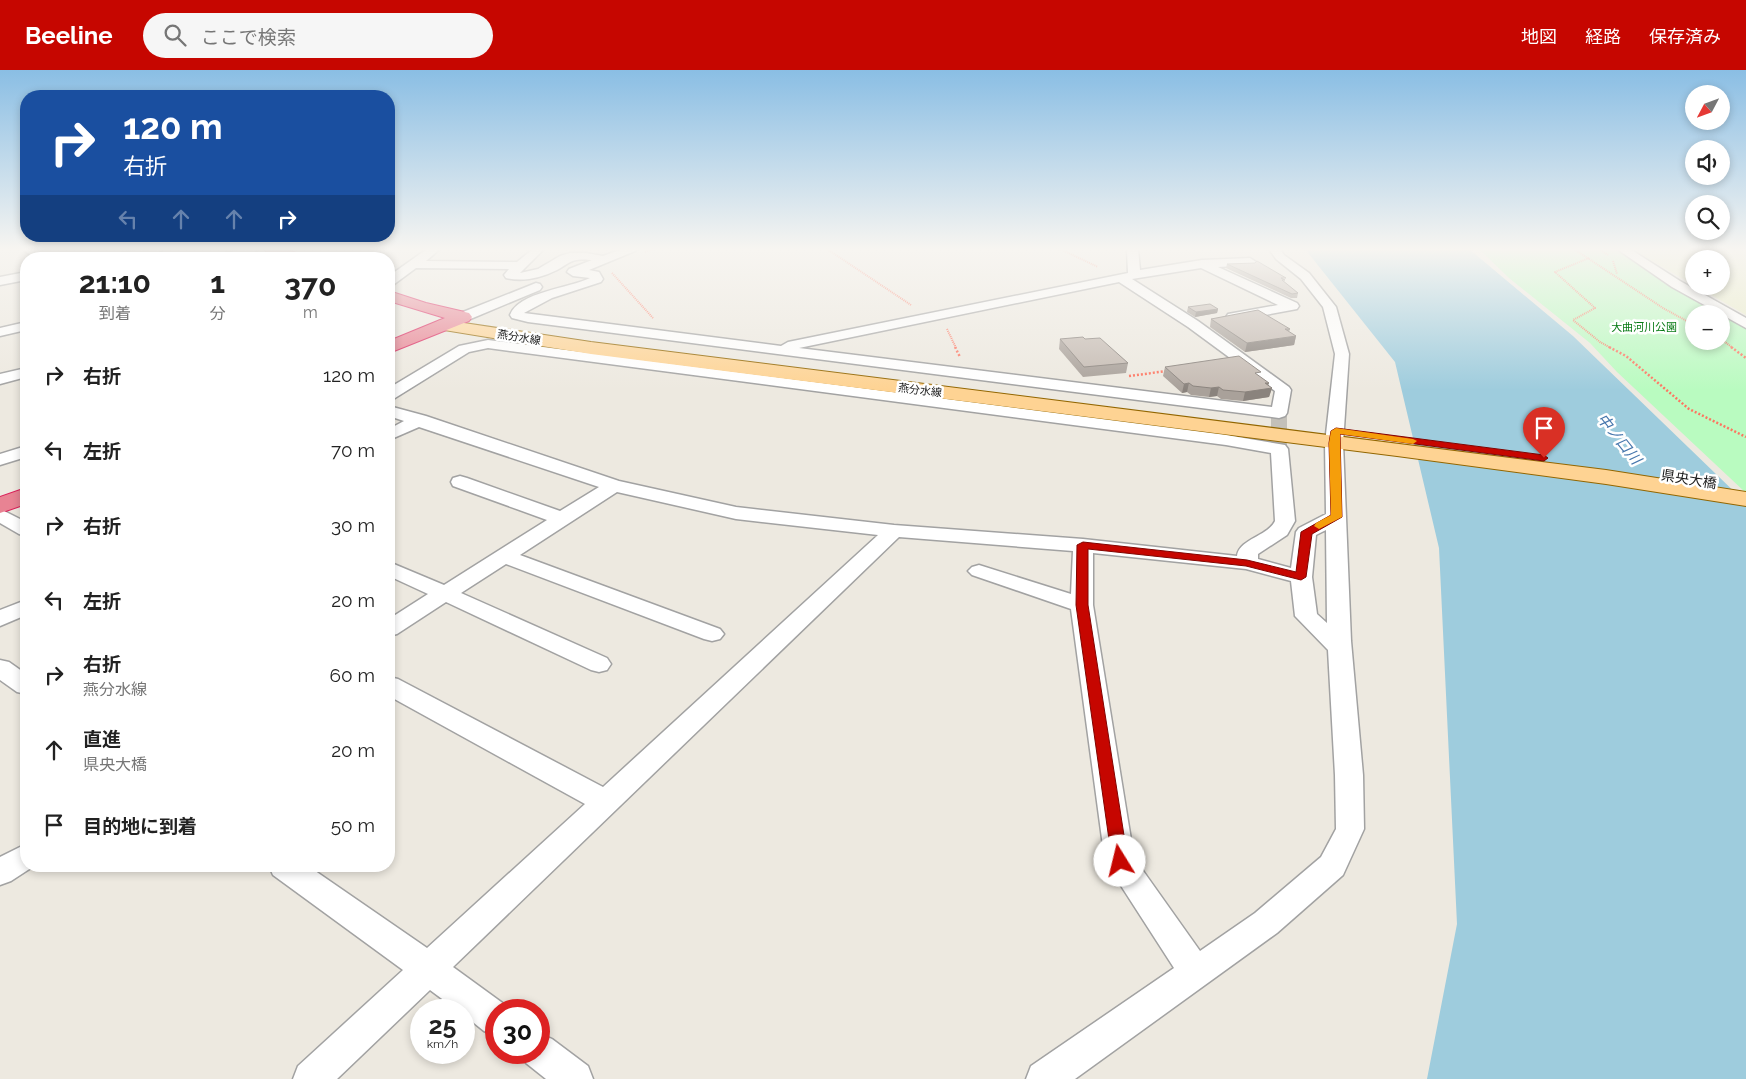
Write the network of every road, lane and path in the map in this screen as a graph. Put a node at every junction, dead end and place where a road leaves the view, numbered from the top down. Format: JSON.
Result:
{"nodes":[{"id":1,"x":514,"y":296,"type":"edge"},
{"id":2,"x":545,"y":296,"type":"edge"},
{"id":3,"x":634,"y":296,"type":"edge"},
{"id":4,"x":897,"y":296,"type":"edge"},
{"id":5,"x":1033,"y":296,"type":"edge"},
{"id":6,"x":1154,"y":296,"type":"edge"},
{"id":7,"x":1271,"y":296,"type":"edge"},
{"id":8,"x":1321,"y":296,"type":"edge"},
{"id":9,"x":1582,"y":296,"type":"edge"},
{"id":10,"x":1647,"y":296,"type":"edge"},
{"id":11,"x":1697,"y":296,"type":"edge"},
{"id":12,"x":395,"y":298,"type":"edge"},
{"id":13,"x":395,"y":309,"type":"edge"},
{"id":14,"x":463,"y":317,"type":"junction"},
{"id":15,"x":928,"y":317,"type":"junction"},
{"id":16,"x":1685,"y":321,"type":"edge"},
{"id":17,"x":1193,"y":324,"type":"junction"},
{"id":18,"x":1746,"y":324,"type":"edge"},
{"id":19,"x":444,"y":325,"type":"junction"},
{"id":20,"x":20,"y":327,"type":"edge"},
{"id":21,"x":0,"y":332,"type":"edge"},
{"id":22,"x":668,"y":336,"type":"junction"},
{"id":23,"x":395,"y":345,"type":"edge"},
{"id":24,"x":1730,"y":345,"type":"edge"},
{"id":25,"x":778,"y":350,"type":"junction"},
{"id":26,"x":1746,"y":358,"type":"edge"},
{"id":27,"x":1168,"y":370,"type":"edge"},
{"id":28,"x":20,"y":374,"type":"edge"},
{"id":29,"x":967,"y":374,"type":"junction"},
{"id":30,"x":1122,"y":377,"type":"dead end"},
{"id":31,"x":0,"y":379,"type":"edge"},
{"id":32,"x":395,"y":391,"type":"edge"},
{"id":33,"x":395,"y":413,"type":"edge"},
{"id":34,"x":420,"y":420,"type":"junction"},
{"id":35,"x":395,"y":432,"type":"edge"},
{"id":36,"x":1335,"y":437,"type":"junction"},
{"id":37,"x":1746,"y":438,"type":"edge"},
{"id":38,"x":1395,"y":444,"type":"junction"},
{"id":39,"x":20,"y":453,"type":"edge"},
{"id":40,"x":0,"y":460,"type":"edge"},
{"id":41,"x":460,"y":482,"type":"dead end"},
{"id":42,"x":614,"y":486,"type":"junction"},
{"id":43,"x":1746,"y":488,"type":"edge"},
{"id":44,"x":20,"y":498,"type":"edge"},
{"id":45,"x":1746,"y":499,"type":"edge"},
{"id":46,"x":0,"y":506,"type":"edge"},
{"id":47,"x":0,"y":515,"type":"edge"},
{"id":48,"x":1336,"y":517,"type":"junction"},
{"id":49,"x":563,"y":519,"type":"junction"},
{"id":50,"x":20,"y":527,"type":"edge"},
{"id":51,"x":894,"y":531,"type":"junction"},
{"id":52,"x":1083,"y":545,"type":"junction"},
{"id":53,"x":506,"y":556,"type":"junction"},
{"id":54,"x":1247,"y":563,"type":"junction"},
{"id":55,"x":395,"y":571,"type":"edge"},
{"id":56,"x":979,"y":571,"type":"dead end"},
{"id":57,"x":1301,"y":577,"type":"junction"},
{"id":58,"x":445,"y":594,"type":"junction"},
{"id":59,"x":1082,"y":605,"type":"junction"},
{"id":60,"x":20,"y":610,"type":"edge"},
{"id":61,"x":0,"y":619,"type":"edge"},
{"id":62,"x":395,"y":625,"type":"edge"},
{"id":63,"x":712,"y":634,"type":"dead end"},
{"id":64,"x":1340,"y":648,"type":"junction"},
{"id":65,"x":599,"y":664,"type":"dead end"},
{"id":66,"x":0,"y":668,"type":"edge"},
{"id":67,"x":20,"y":682,"type":"edge"},
{"id":68,"x":395,"y":688,"type":"edge"},
{"id":69,"x":606,"y":802,"type":"junction"},
{"id":70,"x":20,"y":860,"type":"edge"},
{"id":71,"x":0,"y":872,"type":"edge"},
{"id":72,"x":293,"y":872,"type":"edge"},
{"id":73,"x":430,"y":969,"type":"junction"},
{"id":74,"x":1196,"y":973,"type":"junction"},
{"id":75,"x":485,"y":1011,"type":"edge"},
{"id":76,"x":550,"y":1060,"type":"edge"},
{"id":77,"x":310,"y":1079,"type":"edge"},
{"id":78,"x":575,"y":1079,"type":"edge"},
{"id":79,"x":1044,"y":1079,"type":"edge"}],
"edges":[{"from":1,"to":14,"type":"street"},
{"from":2,"to":22,"type":"street"},
{"from":3,"to":22,"type":"path"},
{"from":4,"to":15,"type":"path"},
{"from":5,"to":15,"type":"street"},
{"from":6,"to":17,"type":"street"},
{"from":7,"to":17,"type":"street"},
{"from":8,"to":36,"type":"street"},
{"from":9,"to":37,"type":"path"},
{"from":10,"to":16,"type":"path"},
{"from":11,"to":18,"type":"street"},
{"from":12,"to":14,"type":"highway"},
{"from":13,"to":19,"type":"highway"},
{"from":14,"to":19,"type":"highway"},
{"from":14,"to":36,"type":"main road","name":"燕分水線"},
{"from":15,"to":25,"type":"street"},
{"from":15,"to":29,"type":"path"},
{"from":17,"to":29,"type":"street"},
{"from":19,"to":23,"type":"highway"},
{"from":19,"to":36,"type":"main road","name":"燕分水線"},
{"from":20,"to":21,"type":"street"},
{"from":22,"to":25,"type":"street"},
{"from":24,"to":26,"type":"path"},
{"from":25,"to":29,"type":"street"},
{"from":27,"to":30,"type":"path"},
{"from":28,"to":31,"type":"street"},
{"from":32,"to":54,"type":"street"},
{"from":33,"to":34,"type":"street"},
{"from":34,"to":35,"type":"street"},
{"from":34,"to":42,"type":"street"},
{"from":36,"to":38,"type":"main road","name":"燕分水線"},
{"from":36,"to":48,"type":"street"},
{"from":38,"to":43,"type":"main road","name":"県央大橋"},
{"from":38,"to":45,"type":"main road","name":"県央大橋"},
{"from":39,"to":40,"type":"street"},
{"from":41,"to":49,"type":"street"},
{"from":42,"to":49,"type":"street"},
{"from":42,"to":51,"type":"street"},
{"from":44,"to":46,"type":"highway"},
{"from":47,"to":50,"type":"street"},
{"from":48,"to":57,"type":"street"},
{"from":48,"to":64,"type":"street"},
{"from":49,"to":53,"type":"street"},
{"from":51,"to":52,"type":"street"},
{"from":51,"to":69,"type":"street"},
{"from":52,"to":54,"type":"street"},
{"from":52,"to":59,"type":"street"},
{"from":53,"to":58,"type":"street"},
{"from":53,"to":63,"type":"street"},
{"from":54,"to":57,"type":"street"},
{"from":55,"to":58,"type":"street"},
{"from":56,"to":59,"type":"street"},
{"from":57,"to":64,"type":"street"},
{"from":58,"to":62,"type":"street"},
{"from":58,"to":65,"type":"street"},
{"from":59,"to":74,"type":"street"},
{"from":60,"to":61,"type":"street"},
{"from":64,"to":74,"type":"street"},
{"from":66,"to":67,"type":"street"},
{"from":68,"to":69,"type":"street"},
{"from":69,"to":73,"type":"street"},
{"from":70,"to":71,"type":"street"},
{"from":72,"to":73,"type":"street"},
{"from":73,"to":75,"type":"street"},
{"from":73,"to":77,"type":"street"},
{"from":74,"to":79,"type":"street"},
{"from":76,"to":78,"type":"street"}]}
